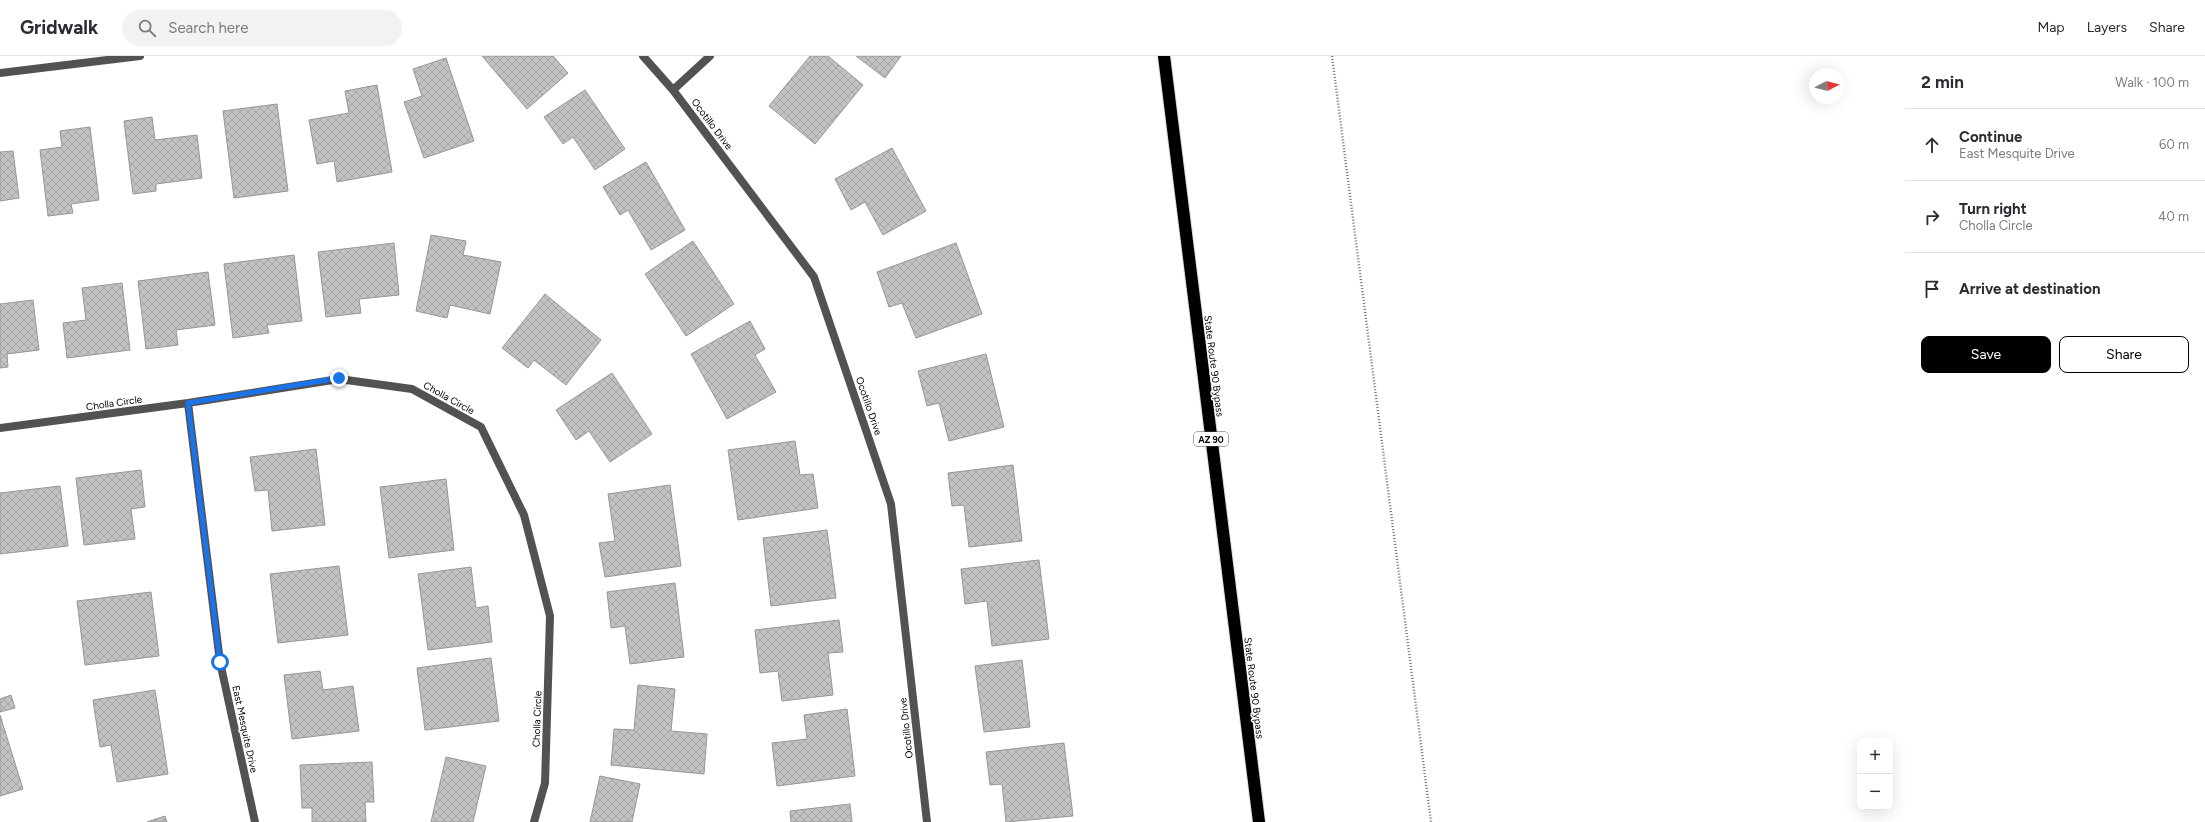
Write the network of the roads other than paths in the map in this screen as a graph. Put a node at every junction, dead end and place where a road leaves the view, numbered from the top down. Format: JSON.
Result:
{"nodes":[{"id":1,"x":140,"y":56,"type":"edge"},
{"id":2,"x":644,"y":56,"type":"edge"},
{"id":3,"x":710,"y":56,"type":"edge"},
{"id":4,"x":1164,"y":56,"type":"edge"},
{"id":5,"x":125,"y":57,"type":"edge"},
{"id":6,"x":0,"y":73,"type":"edge"},
{"id":7,"x":674,"y":90,"type":"junction"},
{"id":8,"x":188,"y":403,"type":"junction"},
{"id":9,"x":0,"y":428,"type":"edge"},
{"id":10,"x":255,"y":822,"type":"edge"},
{"id":11,"x":534,"y":822,"type":"edge"},
{"id":12,"x":927,"y":822,"type":"edge"},
{"id":13,"x":1259,"y":822,"type":"edge"}],
"edges":[{"from":1,"to":5,"type":"street"},
{"from":2,"to":7,"type":"street","name":"Ocotillo Drive"},
{"from":3,"to":7,"type":"street"},
{"from":4,"to":13,"type":"highway","name":"State Route 90 Bypass","number":"AZ 90"},
{"from":5,"to":6,"type":"street"},
{"from":7,"to":12,"type":"street","name":"Ocotillo Drive"},
{"from":8,"to":9,"type":"street","name":"Cholla Circle"},
{"from":8,"to":10,"type":"street","name":"East Mesquite Drive"},
{"from":8,"to":11,"type":"street","name":"Cholla Circle"}]}
